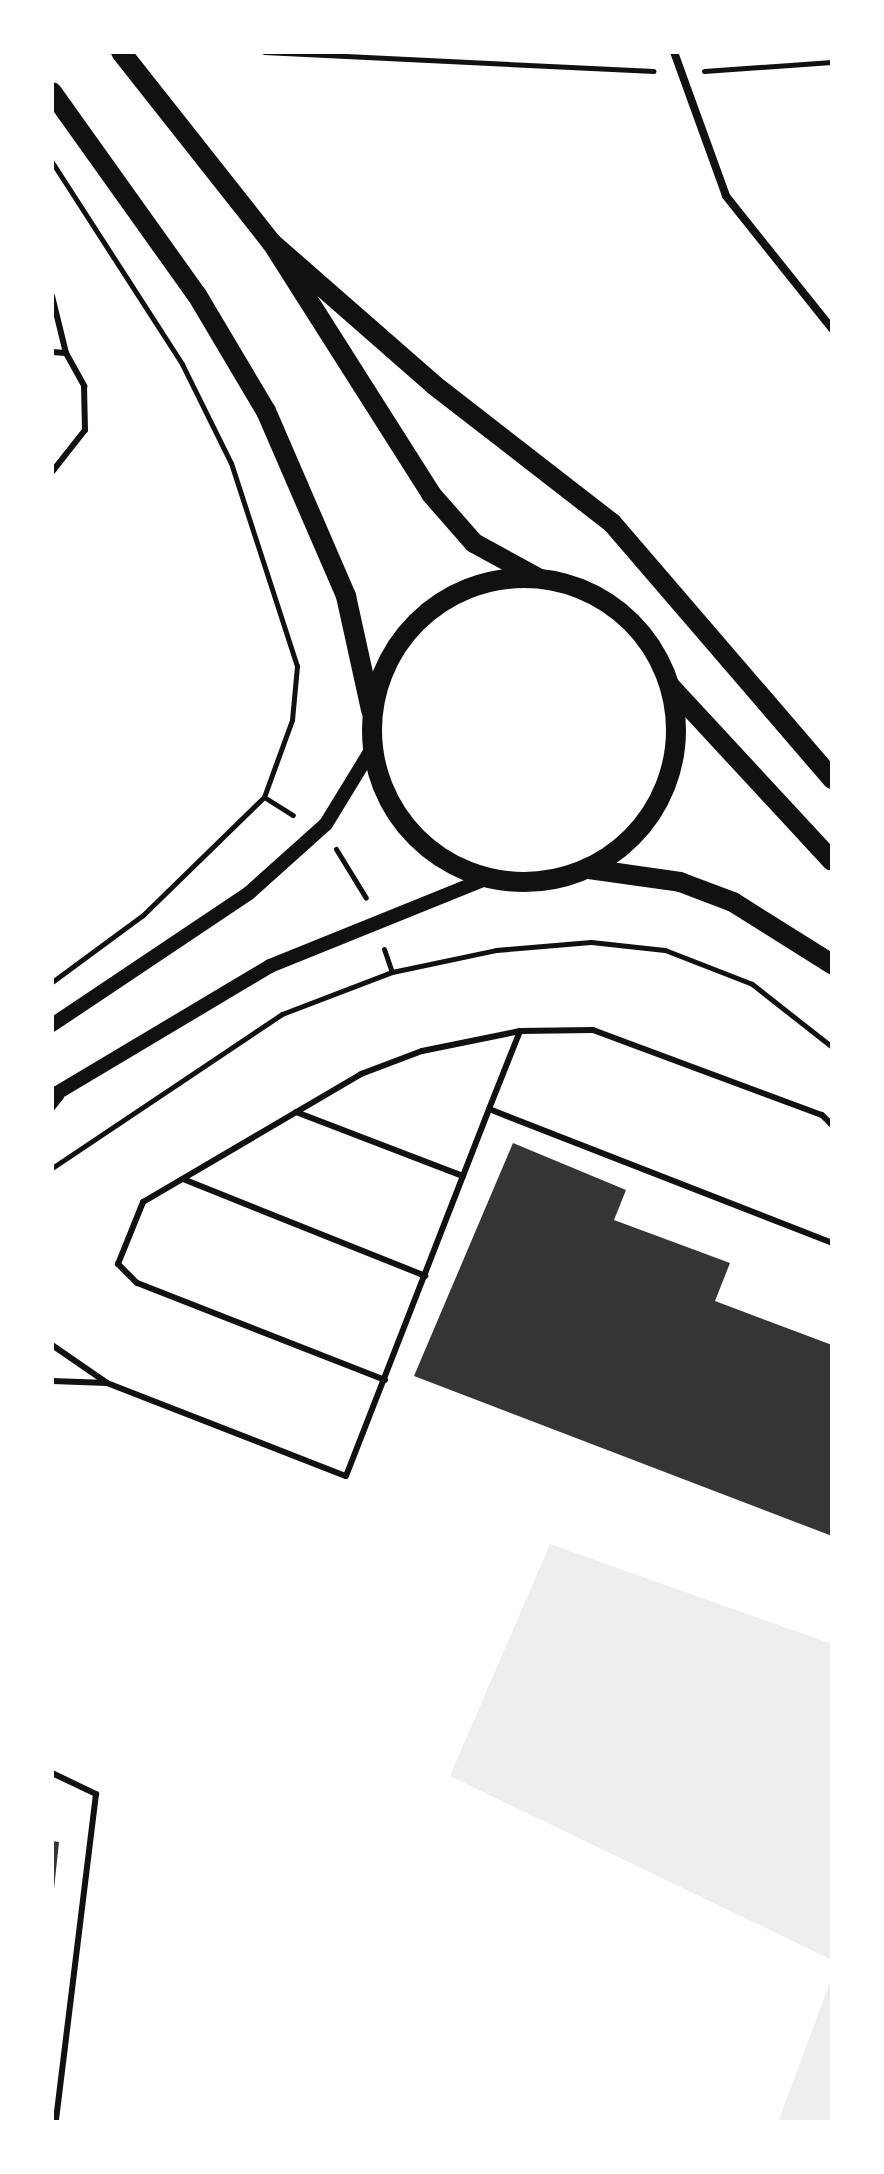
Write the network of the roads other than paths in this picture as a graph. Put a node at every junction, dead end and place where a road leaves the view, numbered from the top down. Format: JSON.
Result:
{"nodes":[{"id":1,"x":121,"y":52,"type":"edge"},
{"id":2,"x":674,"y":52,"type":"edge"},
{"id":3,"x":52,"y":92,"type":"edge"},
{"id":4,"x":272,"y":243,"type":"junction"},
{"id":5,"x":52,"y":296,"type":"edge"},
{"id":6,"x":832,"y":329,"type":"edge"},
{"id":7,"x":52,"y":352,"type":"edge"},
{"id":8,"x":66,"y":353,"type":"junction"},
{"id":9,"x":52,"y":472,"type":"edge"},
{"id":10,"x":538,"y":578,"type":"junction"},
{"id":11,"x":670,"y":686,"type":"junction"},
{"id":12,"x":372,"y":718,"type":"junction"},
{"id":13,"x":373,"y":747,"type":"junction"},
{"id":14,"x":832,"y":779,"type":"edge"},
{"id":15,"x":832,"y":861,"type":"edge"},
{"id":16,"x":589,"y":869,"type":"junction"},
{"id":17,"x":488,"y":878,"type":"junction"},
{"id":18,"x":832,"y":964,"type":"edge"},
{"id":19,"x":52,"y":1025,"type":"edge"},
{"id":20,"x":520,"y":1031,"type":"junction"},
{"id":21,"x":71,"y":1085,"type":"junction"},
{"id":22,"x":52,"y":1096,"type":"edge"},
{"id":23,"x":52,"y":1108,"type":"edge"},
{"id":24,"x":489,"y":1109,"type":"junction"},
{"id":25,"x":296,"y":1112,"type":"junction"},
{"id":26,"x":832,"y":1125,"type":"edge"},
{"id":27,"x":463,"y":1176,"type":"junction"},
{"id":28,"x":183,"y":1179,"type":"junction"},
{"id":29,"x":832,"y":1243,"type":"edge"},
{"id":30,"x":425,"y":1276,"type":"junction"},
{"id":31,"x":52,"y":1345,"type":"edge"},
{"id":32,"x":385,"y":1380,"type":"junction"},
{"id":33,"x":52,"y":1381,"type":"edge"},
{"id":34,"x":107,"y":1383,"type":"junction"},
{"id":35,"x":52,"y":1773,"type":"edge"},
{"id":36,"x":56,"y":2122,"type":"edge"}],
"edges":[{"from":1,"to":4,"type":"main road"},
{"from":2,"to":6,"type":"street"},
{"from":3,"to":12,"type":"main road"},
{"from":4,"to":10,"type":"main road"},
{"from":4,"to":14,"type":"main road"},
{"from":5,"to":8,"type":"lane"},
{"from":7,"to":8,"type":"lane"},
{"from":8,"to":9,"type":"lane"},
{"from":10,"to":11,"type":"main road"},
{"from":10,"to":12,"type":"main road"},
{"from":11,"to":15,"type":"main road"},
{"from":11,"to":16,"type":"main road"},
{"from":12,"to":13,"type":"main road"},
{"from":13,"to":17,"type":"main road"},
{"from":13,"to":19,"type":"street"},
{"from":16,"to":17,"type":"main road"},
{"from":16,"to":18,"type":"main road"},
{"from":17,"to":21,"type":"street"},
{"from":20,"to":24,"type":"lane"},
{"from":20,"to":25,"type":"lane"},
{"from":20,"to":26,"type":"lane"},
{"from":21,"to":22,"type":"street"},
{"from":21,"to":23,"type":"lane"},
{"from":24,"to":27,"type":"lane"},
{"from":24,"to":29,"type":"lane"},
{"from":25,"to":27,"type":"lane"},
{"from":25,"to":28,"type":"lane"},
{"from":27,"to":30,"type":"lane"},
{"from":28,"to":30,"type":"lane"},
{"from":28,"to":32,"type":"lane"},
{"from":30,"to":32,"type":"lane"},
{"from":31,"to":34,"type":"lane"},
{"from":32,"to":34,"type":"lane"},
{"from":33,"to":34,"type":"lane"},
{"from":35,"to":36,"type":"lane"}]}
